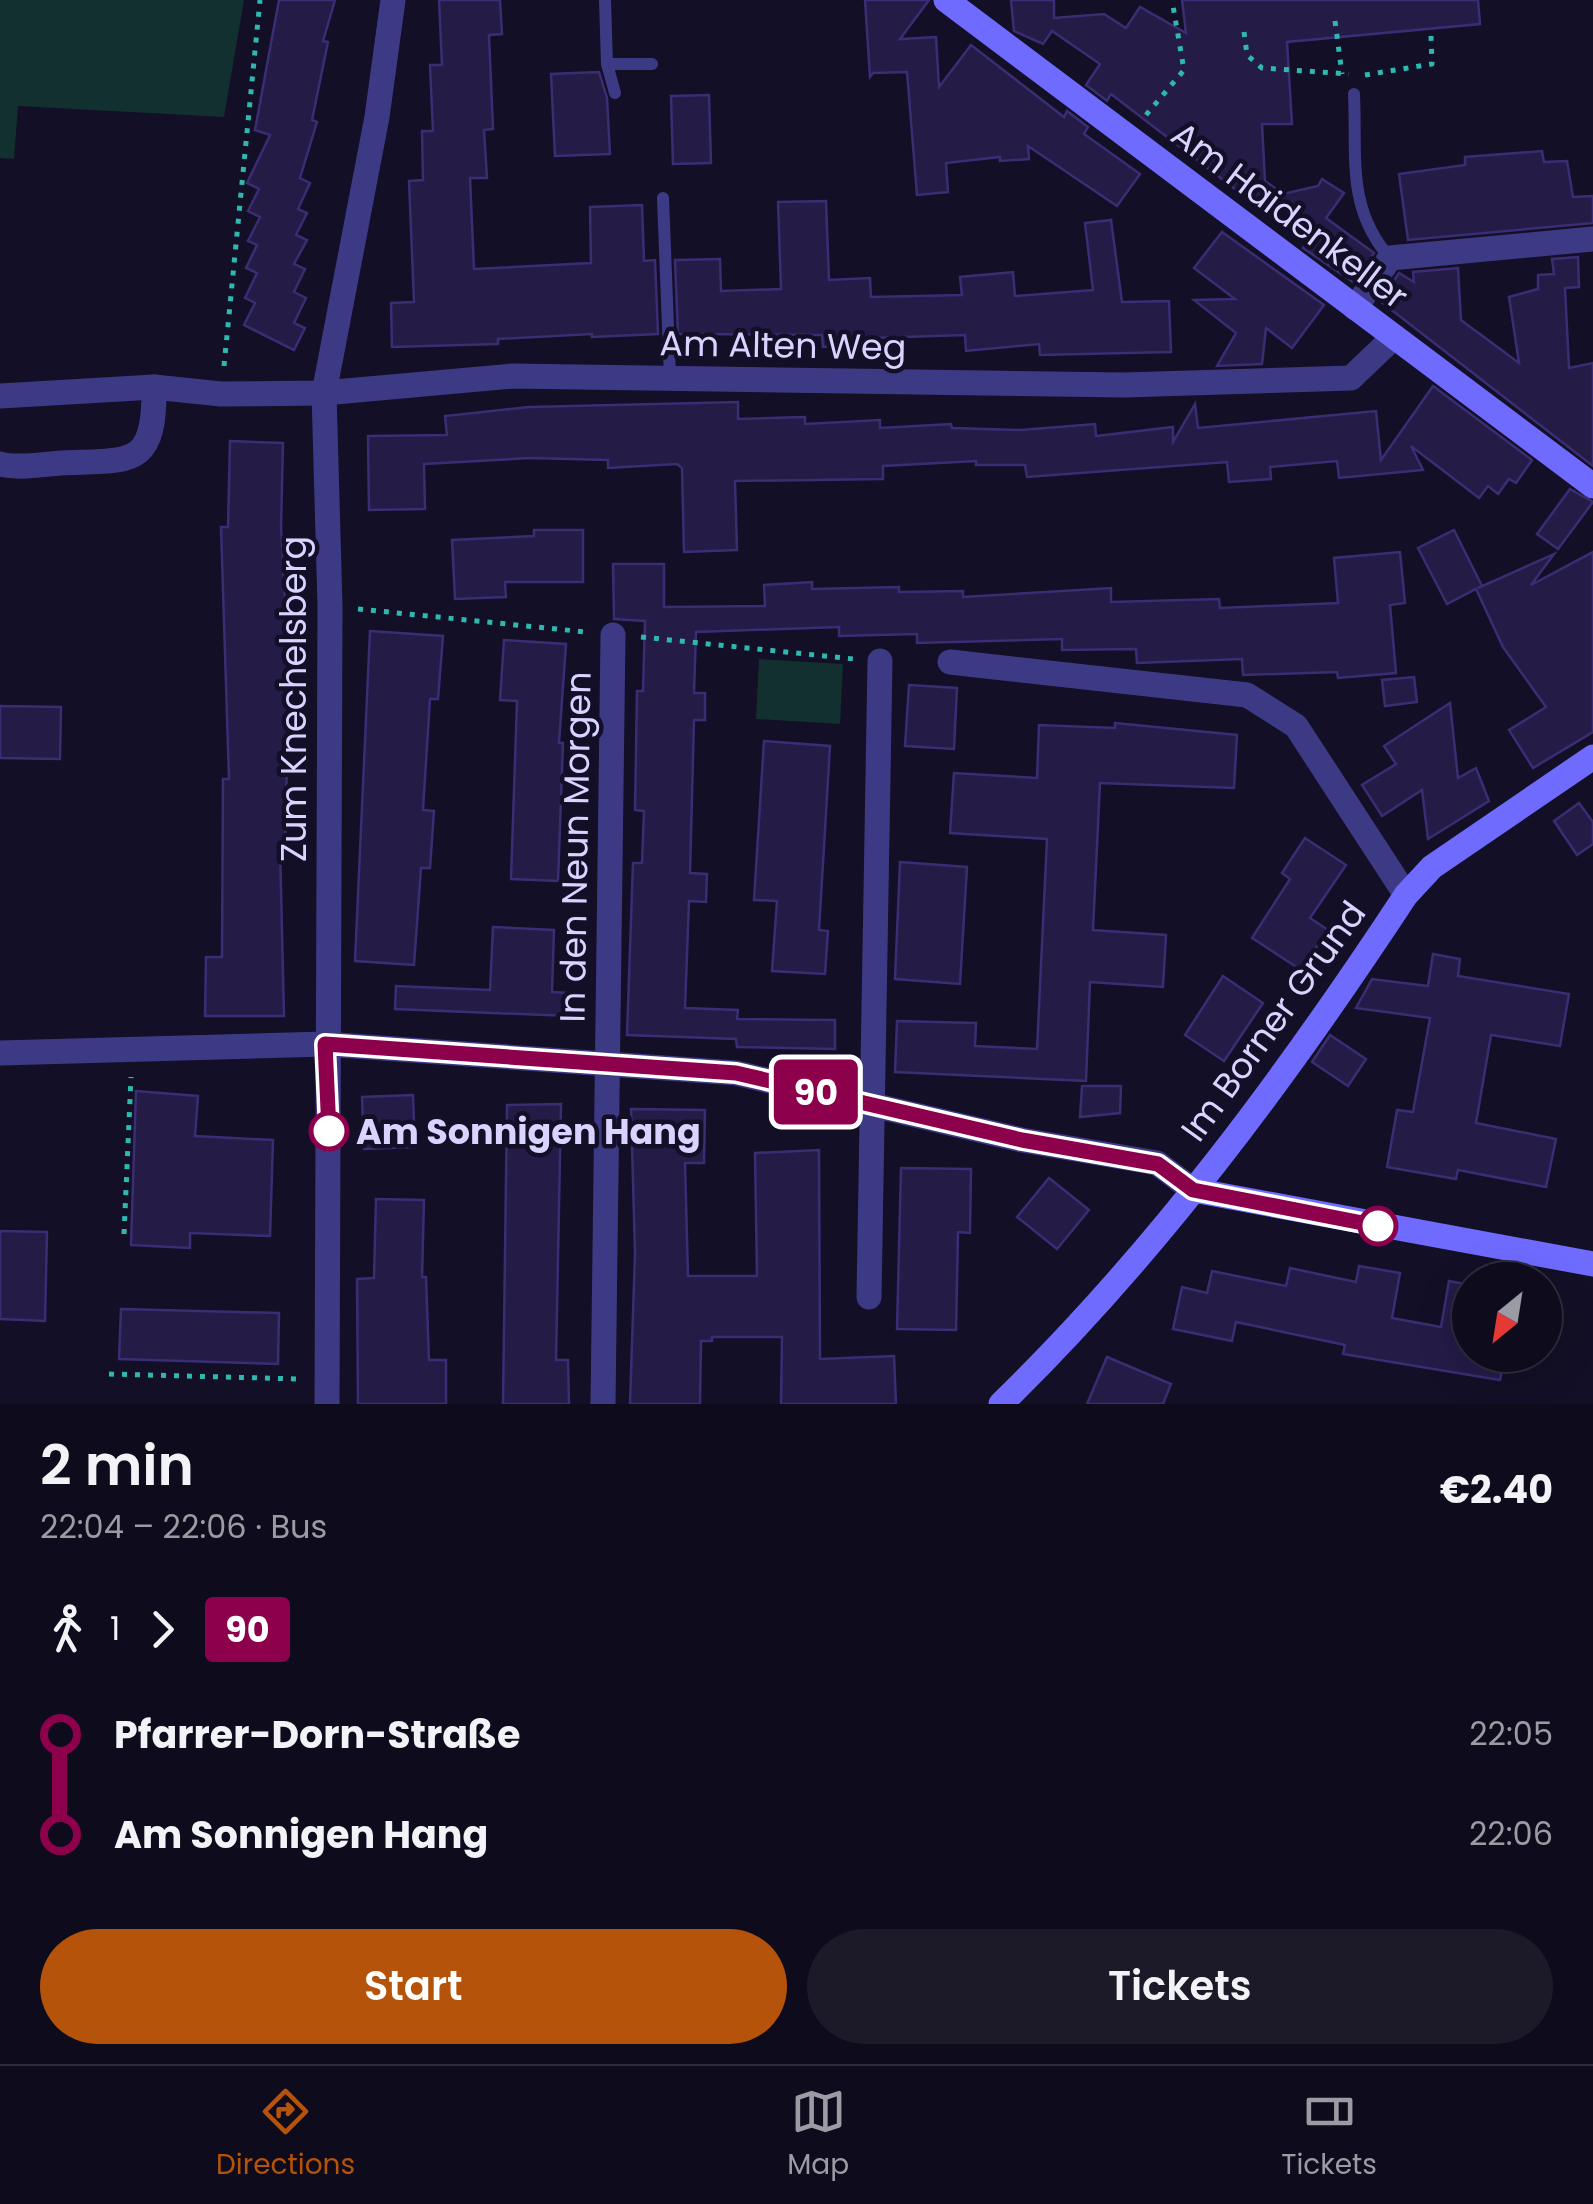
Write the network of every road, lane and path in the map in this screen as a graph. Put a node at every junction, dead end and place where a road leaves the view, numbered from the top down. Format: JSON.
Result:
{"nodes":[{"id":1,"x":260,"y":0,"type":"edge"},
{"id":2,"x":393,"y":0,"type":"edge"},
{"id":3,"x":605,"y":0,"type":"edge"},
{"id":4,"x":946,"y":0,"type":"edge"},
{"id":5,"x":1172,"y":0,"type":"edge"},
{"id":6,"x":1335,"y":21,"type":"dead end"},
{"id":7,"x":1244,"y":32,"type":"dead end"},
{"id":8,"x":1431,"y":36,"type":"dead end"},
{"id":9,"x":607,"y":64,"type":"junction"},
{"id":10,"x":652,"y":64,"type":"dead end"},
{"id":11,"x":1342,"y":74,"type":"junction"},
{"id":12,"x":615,"y":93,"type":"dead end"},
{"id":13,"x":1354,"y":94,"type":"dead end"},
{"id":14,"x":1128,"y":137,"type":"junction"},
{"id":15,"x":662,"y":198,"type":"dead end"},
{"id":16,"x":1593,"y":240,"type":"edge"},
{"id":17,"x":1390,"y":258,"type":"junction"},
{"id":18,"x":1355,"y":308,"type":"junction"},
{"id":19,"x":1394,"y":337,"type":"junction"},
{"id":20,"x":670,"y":378,"type":"junction"},
{"id":21,"x":154,"y":387,"type":"junction"},
{"id":22,"x":324,"y":392,"type":"junction"},
{"id":23,"x":221,"y":394,"type":"junction"},
{"id":24,"x":0,"y":396,"type":"edge"},
{"id":25,"x":0,"y":464,"type":"edge"},
{"id":26,"x":1593,"y":486,"type":"edge"},
{"id":27,"x":613,"y":634,"type":"dead end"},
{"id":28,"x":880,"y":661,"type":"dead end"},
{"id":29,"x":950,"y":662,"type":"dead end"},
{"id":30,"x":1593,"y":758,"type":"edge"},
{"id":31,"x":1406,"y":894,"type":"junction"},
{"id":32,"x":325,"y":1044,"type":"junction"},
{"id":33,"x":132,"y":1050,"type":"junction"},
{"id":34,"x":0,"y":1053,"type":"edge"},
{"id":35,"x":609,"y":1061,"type":"junction"},
{"id":36,"x":874,"y":1106,"type":"junction"},
{"id":37,"x":1193,"y":1190,"type":"junction"},
{"id":38,"x":124,"y":1234,"type":"dead end"},
{"id":39,"x":1593,"y":1264,"type":"edge"},
{"id":40,"x":869,"y":1296,"type":"dead end"},
{"id":41,"x":109,"y":1374,"type":"dead end"},
{"id":42,"x":328,"y":1392,"type":"edge"},
{"id":43,"x":603,"y":1404,"type":"edge"},
{"id":44,"x":1001,"y":1404,"type":"edge"}],
"edges":[{"from":1,"to":23,"type":"path"},
{"from":2,"to":22,"type":"street","name":"Zum Knechelsberg"},
{"from":3,"to":9,"type":"lane"},
{"from":4,"to":14,"type":"street","name":"Am Haidenkeller"},
{"from":5,"to":14,"type":"path"},
{"from":6,"to":11,"type":"path"},
{"from":7,"to":11,"type":"path"},
{"from":8,"to":11,"type":"path"},
{"from":9,"to":10,"type":"lane"},
{"from":9,"to":12,"type":"lane"},
{"from":13,"to":17,"type":"lane"},
{"from":14,"to":18,"type":"street","name":"Am Haidenkeller"},
{"from":15,"to":20,"type":"lane"},
{"from":16,"to":17,"type":"street"},
{"from":17,"to":18,"type":"street"},
{"from":18,"to":19,"type":"street","name":"Am Haidenkeller"},
{"from":19,"to":20,"type":"street","name":"Am Alten Weg"},
{"from":19,"to":26,"type":"street","name":"Am Haidenkeller"},
{"from":20,"to":22,"type":"street","name":"Am Alten Weg"},
{"from":21,"to":23,"type":"street","name":"Am Alten Weg"},
{"from":21,"to":24,"type":"street","name":"Am Alten Weg"},
{"from":21,"to":25,"type":"street"},
{"from":22,"to":23,"type":"street","name":"Am Alten Weg"},
{"from":22,"to":32,"type":"street","name":"Zum Knechelsberg"},
{"from":27,"to":35,"type":"street","name":"In den Neun Morgen"},
{"from":28,"to":36,"type":"street"},
{"from":29,"to":31,"type":"street"},
{"from":30,"to":31,"type":"street","name":"Im Borner Grund"},
{"from":31,"to":37,"type":"street","name":"Im Borner Grund"},
{"from":32,"to":33,"type":"street"},
{"from":32,"to":35,"type":"street","name":"In den Neun Morgen"},
{"from":32,"to":42,"type":"street","name":"Zum Knechelsberg"},
{"from":33,"to":34,"type":"street"},
{"from":33,"to":38,"type":"path"},
{"from":35,"to":36,"type":"street","name":"In den Neun Morgen"},
{"from":35,"to":43,"type":"street","name":"In den Neun Morgen"},
{"from":36,"to":37,"type":"street","name":"In den Neun Morgen"},
{"from":36,"to":40,"type":"street"},
{"from":37,"to":39,"type":"street"},
{"from":37,"to":44,"type":"street","name":"Im Borner Grund"},
{"from":41,"to":42,"type":"path"}]}
